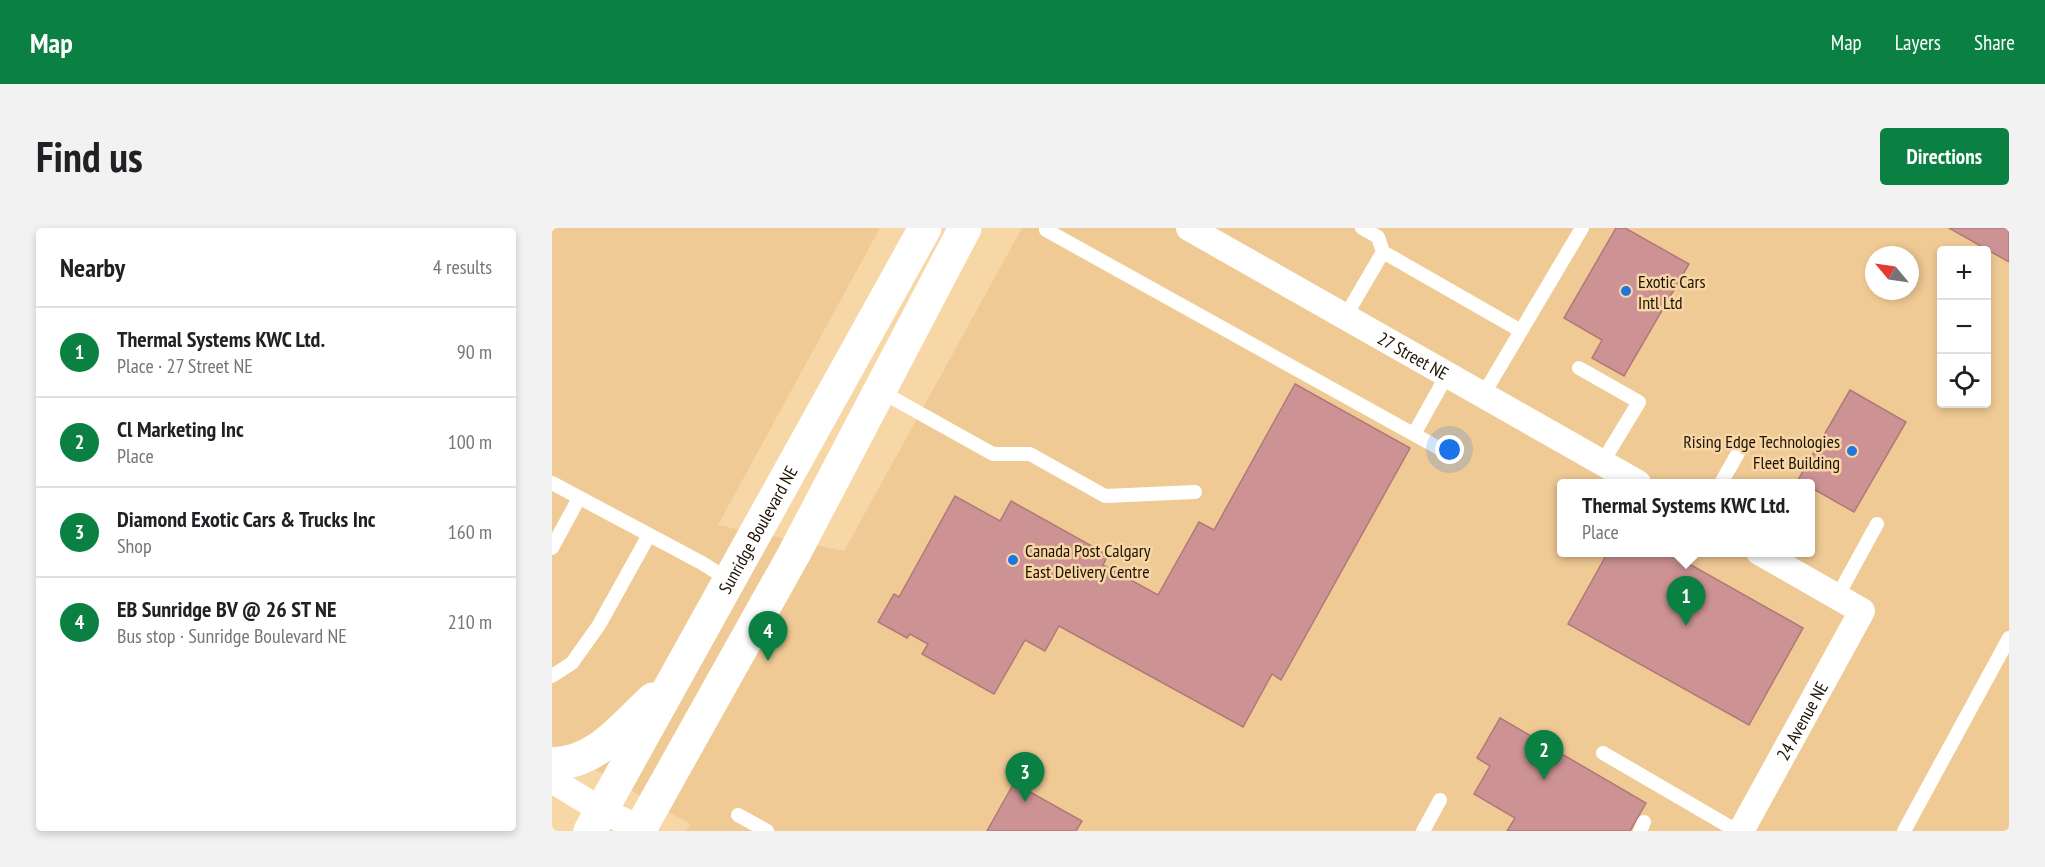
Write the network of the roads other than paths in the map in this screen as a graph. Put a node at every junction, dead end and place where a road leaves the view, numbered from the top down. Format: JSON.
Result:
{"nodes":[{"id":1,"x":925,"y":228,"type":"edge"},
{"id":2,"x":965,"y":228,"type":"edge"},
{"id":3,"x":1189,"y":228,"type":"edge"},
{"id":4,"x":1362,"y":228,"type":"edge"},
{"id":5,"x":1581,"y":228,"type":"edge"},
{"id":6,"x":1046,"y":230,"type":"dead end"},
{"id":7,"x":1381,"y":233,"type":"edge"},
{"id":8,"x":1383,"y":252,"type":"junction"},
{"id":9,"x":1345,"y":317,"type":"junction"},
{"id":10,"x":1521,"y":331,"type":"junction"},
{"id":11,"x":1579,"y":368,"type":"dead end"},
{"id":12,"x":1447,"y":375,"type":"junction"},
{"id":13,"x":880,"y":391,"type":"junction"},
{"id":14,"x":1483,"y":395,"type":"junction"},
{"id":15,"x":1414,"y":434,"type":"junction"},
{"id":16,"x":1444,"y":451,"type":"dead end"},
{"id":17,"x":1738,"y":453,"type":"dead end"},
{"id":18,"x":1602,"y":463,"type":"junction"},
{"id":19,"x":1631,"y":479,"type":"edge"},
{"id":20,"x":1723,"y":479,"type":"edge"},
{"id":21,"x":552,"y":483,"type":"edge"},
{"id":22,"x":1195,"y":492,"type":"dead end"},
{"id":23,"x":579,"y":498,"type":"junction"},
{"id":24,"x":1877,"y":524,"type":"dead end"},
{"id":25,"x":558,"y":527,"type":"edge"},
{"id":26,"x":648,"y":535,"type":"junction"},
{"id":27,"x":552,"y":548,"type":"edge"},
{"id":28,"x":1768,"y":557,"type":"edge"},
{"id":29,"x":730,"y":581,"type":"junction"},
{"id":30,"x":1837,"y":597,"type":"junction"},
{"id":31,"x":2009,"y":638,"type":"edge"},
{"id":32,"x":552,"y":676,"type":"edge"},
{"id":33,"x":676,"y":677,"type":"junction"},
{"id":34,"x":1603,"y":753,"type":"dead end"},
{"id":35,"x":552,"y":764,"type":"edge"},
{"id":36,"x":552,"y":780,"type":"edge"},
{"id":37,"x":1440,"y":800,"type":"dead end"},
{"id":38,"x":738,"y":815,"type":"dead end"},
{"id":39,"x":595,"y":820,"type":"edge"},
{"id":40,"x":642,"y":830,"type":"edge"},
{"id":41,"x":767,"y":831,"type":"edge"},
{"id":42,"x":1423,"y":831,"type":"edge"},
{"id":43,"x":1739,"y":831,"type":"edge"},
{"id":44,"x":1904,"y":831,"type":"edge"}],
"edges":[{"from":1,"to":29,"type":"street","name":"Sunridge Boulevard NE"},
{"from":2,"to":13,"type":"street"},
{"from":3,"to":9,"type":"street","name":"27 Street NE"},
{"from":4,"to":7,"type":"lane"},
{"from":5,"to":10,"type":"lane"},
{"from":6,"to":15,"type":"lane"},
{"from":7,"to":8,"type":"lane"},
{"from":8,"to":9,"type":"lane"},
{"from":8,"to":10,"type":"lane"},
{"from":9,"to":12,"type":"street","name":"27 Street NE"},
{"from":10,"to":14,"type":"lane"},
{"from":11,"to":18,"type":"lane"},
{"from":12,"to":14,"type":"street","name":"27 Street NE"},
{"from":12,"to":15,"type":"lane"},
{"from":13,"to":22,"type":"lane"},
{"from":13,"to":40,"type":"street"},
{"from":14,"to":18,"type":"street","name":"27 Street NE"},
{"from":15,"to":16,"type":"lane"},
{"from":17,"to":20,"type":"lane"},
{"from":18,"to":19,"type":"street","name":"27 Street NE"},
{"from":21,"to":23,"type":"lane"},
{"from":23,"to":25,"type":"lane"},
{"from":23,"to":26,"type":"lane"},
{"from":24,"to":30,"type":"lane"},
{"from":25,"to":27,"type":"lane"},
{"from":26,"to":29,"type":"lane"},
{"from":26,"to":32,"type":"lane"},
{"from":28,"to":30,"type":"street"},
{"from":29,"to":33,"type":"street","name":"Sunridge Boulevard NE"},
{"from":30,"to":43,"type":"street","name":"24 Avenue NE"},
{"from":31,"to":44,"type":"lane"},
{"from":33,"to":35,"type":"street"},
{"from":33,"to":39,"type":"street","name":"Sunridge Boulevard NE"},
{"from":34,"to":43,"type":"lane"},
{"from":36,"to":39,"type":"street"},
{"from":37,"to":42,"type":"lane"},
{"from":38,"to":41,"type":"lane"},
{"from":39,"to":40,"type":"street"}]}
